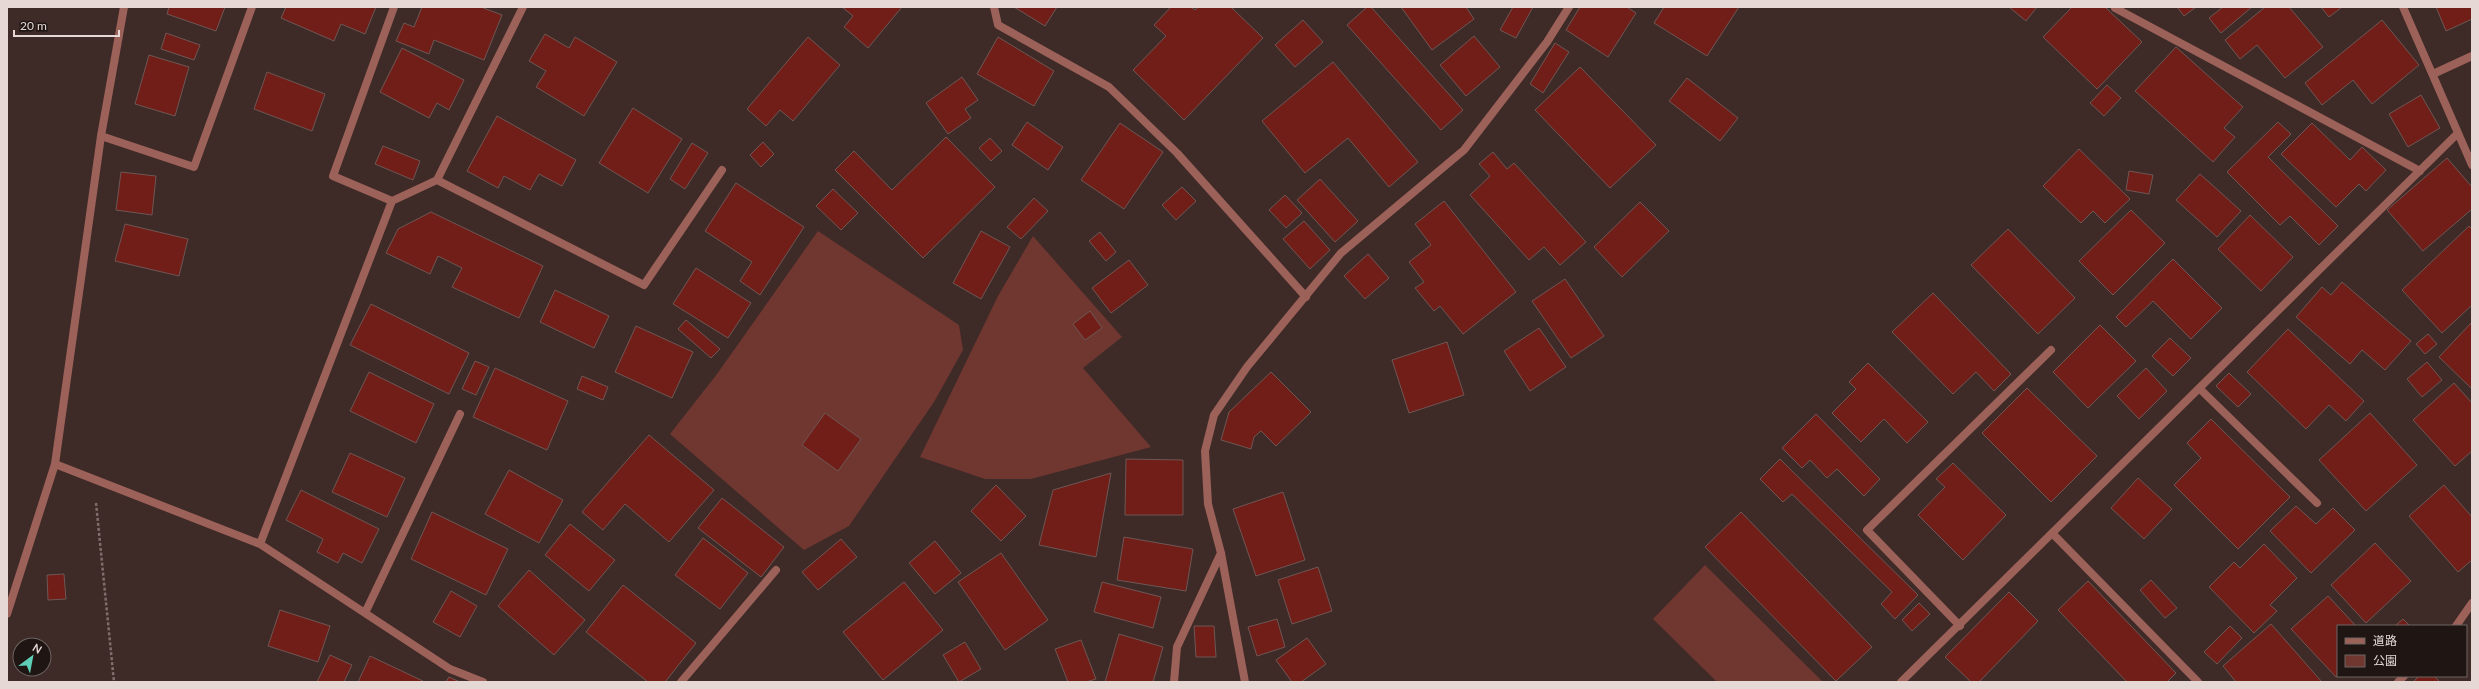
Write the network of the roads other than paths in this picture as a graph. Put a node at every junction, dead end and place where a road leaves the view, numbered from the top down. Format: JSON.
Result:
{"nodes":[{"id":1,"x":124,"y":7,"type":"edge"},
{"id":2,"x":252,"y":7,"type":"edge"},
{"id":3,"x":394,"y":7,"type":"edge"},
{"id":4,"x":523,"y":7,"type":"edge"},
{"id":5,"x":994,"y":7,"type":"edge"},
{"id":6,"x":1569,"y":7,"type":"edge"},
{"id":7,"x":2403,"y":7,"type":"edge"},
{"id":8,"x":2115,"y":8,"type":"edge"},
{"id":9,"x":2472,"y":56,"type":"edge"},
{"id":10,"x":2433,"y":74,"type":"junction"},
{"id":11,"x":2457,"y":134,"type":"junction"},
{"id":12,"x":101,"y":136,"type":"junction"},
{"id":13,"x":2472,"y":165,"type":"edge"},
{"id":14,"x":722,"y":170,"type":"dead end"},
{"id":15,"x":2420,"y":172,"type":"junction"},
{"id":16,"x":437,"y":180,"type":"junction"},
{"id":17,"x":392,"y":201,"type":"junction"},
{"id":18,"x":1306,"y":298,"type":"junction"},
{"id":19,"x":2051,"y":350,"type":"dead end"},
{"id":20,"x":2200,"y":389,"type":"junction"},
{"id":21,"x":460,"y":414,"type":"dead end"},
{"id":22,"x":55,"y":464,"type":"junction"},
{"id":23,"x":2317,"y":503,"type":"dead end"},
{"id":24,"x":2053,"y":534,"type":"junction"},
{"id":25,"x":260,"y":544,"type":"junction"},
{"id":26,"x":1220,"y":553,"type":"junction"},
{"id":27,"x":776,"y":570,"type":"dead end"},
{"id":28,"x":2472,"y":603,"type":"edge"},
{"id":29,"x":365,"y":613,"type":"junction"},
{"id":30,"x":7,"y":614,"type":"edge"},
{"id":31,"x":2457,"y":625,"type":"edge"},
{"id":32,"x":1960,"y":626,"type":"junction"},
{"id":33,"x":483,"y":682,"type":"edge"},
{"id":34,"x":681,"y":682,"type":"edge"},
{"id":35,"x":1174,"y":682,"type":"edge"},
{"id":36,"x":1246,"y":682,"type":"edge"},
{"id":37,"x":1901,"y":682,"type":"edge"},
{"id":38,"x":2198,"y":682,"type":"edge"}],
"edges":[{"from":1,"to":12,"type":"street"},
{"from":2,"to":12,"type":"street"},
{"from":3,"to":17,"type":"street"},
{"from":4,"to":16,"type":"street"},
{"from":5,"to":18,"type":"street"},
{"from":6,"to":18,"type":"street"},
{"from":7,"to":10,"type":"street"},
{"from":8,"to":15,"type":"street"},
{"from":9,"to":10,"type":"street"},
{"from":10,"to":11,"type":"street"},
{"from":11,"to":13,"type":"street"},
{"from":11,"to":15,"type":"street"},
{"from":12,"to":22,"type":"street"},
{"from":14,"to":16,"type":"street"},
{"from":15,"to":20,"type":"street"},
{"from":16,"to":17,"type":"street"},
{"from":17,"to":25,"type":"street"},
{"from":18,"to":26,"type":"street"},
{"from":19,"to":32,"type":"street"},
{"from":20,"to":23,"type":"street"},
{"from":20,"to":24,"type":"street"},
{"from":21,"to":29,"type":"street"},
{"from":22,"to":25,"type":"street"},
{"from":22,"to":30,"type":"street"},
{"from":24,"to":32,"type":"street"},
{"from":24,"to":38,"type":"street"},
{"from":25,"to":29,"type":"street"},
{"from":26,"to":35,"type":"street"},
{"from":26,"to":36,"type":"street"},
{"from":27,"to":34,"type":"street"},
{"from":28,"to":31,"type":"street"},
{"from":29,"to":33,"type":"street"},
{"from":32,"to":37,"type":"street"}]}
